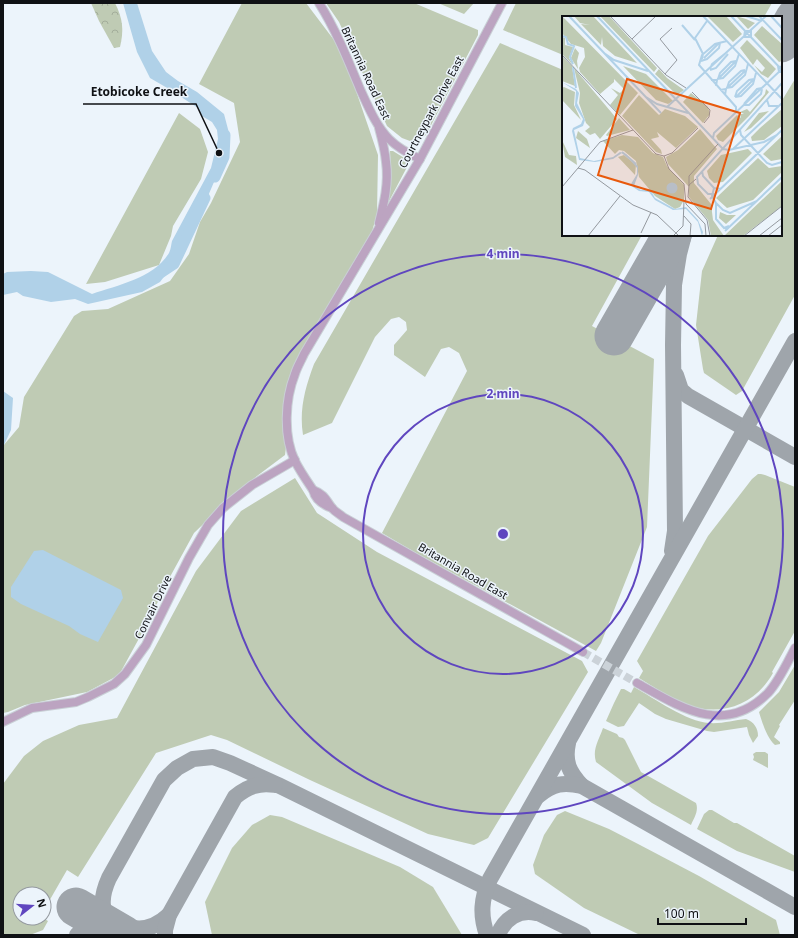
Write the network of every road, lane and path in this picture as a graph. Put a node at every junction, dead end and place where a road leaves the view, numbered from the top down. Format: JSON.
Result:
{"nodes":[{"id":1,"x":319,"y":3,"type":"edge"},
{"id":2,"x":502,"y":3,"type":"edge"},
{"id":3,"x":378,"y":126,"type":"junction"},
{"id":4,"x":420,"y":159,"type":"junction"},
{"id":5,"x":378,"y":231,"type":"junction"},
{"id":6,"x":295,"y":460,"type":"junction"},
{"id":7,"x":795,"y":648,"type":"edge"},
{"id":8,"x":583,"y":652,"type":"tunnel mouth"},
{"id":9,"x":637,"y":683,"type":"tunnel mouth"},
{"id":10,"x":3,"y":722,"type":"edge"}],
"edges":[{"from":1,"to":3,"type":"street","name":"Britannia Road East"},
{"from":2,"to":4,"type":"street","name":"Courtneypark Drive East"},
{"from":3,"to":4,"type":"street","name":"Britannia Road East"},
{"from":3,"to":5,"type":"street"},
{"from":4,"to":5,"type":"street","name":"Courtneypark Drive East"},
{"from":5,"to":6,"type":"street","name":"Britannia Road East"},
{"from":6,"to":8,"type":"street","name":"Britannia Road East"},
{"from":6,"to":10,"type":"street","name":"Convair Drive"},
{"from":7,"to":9,"type":"street"}]}
